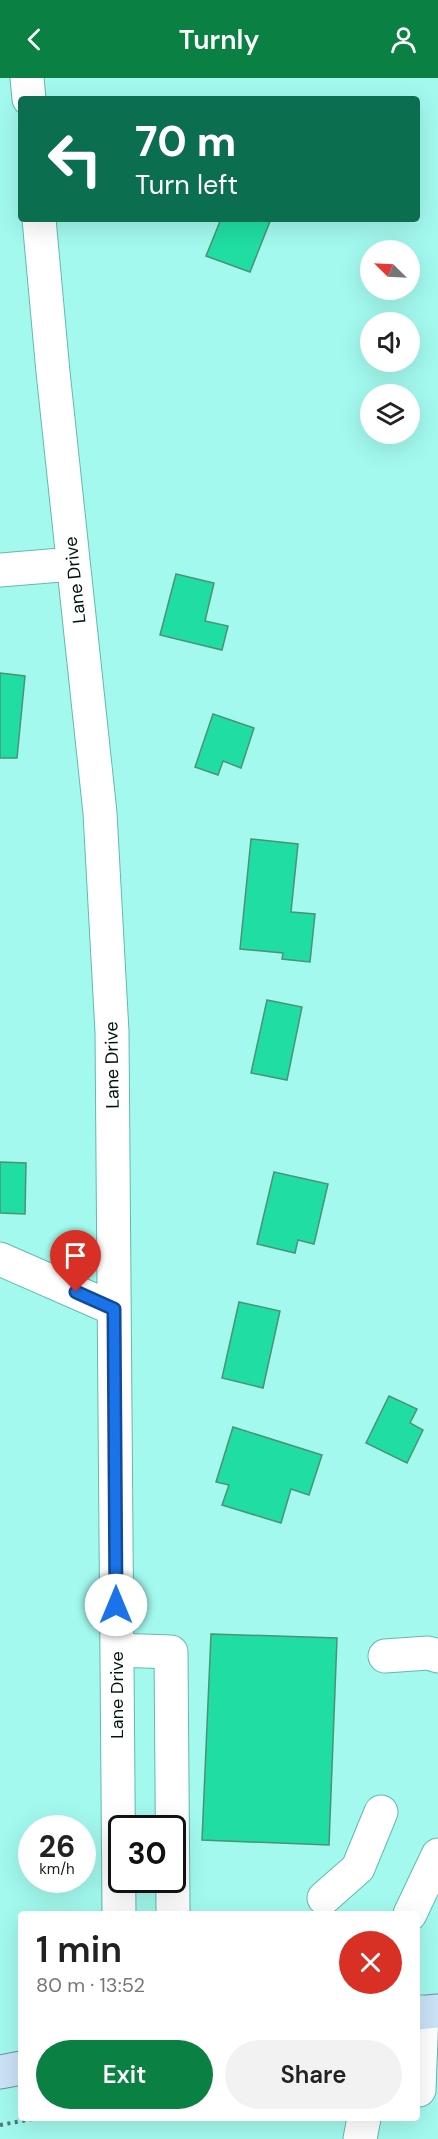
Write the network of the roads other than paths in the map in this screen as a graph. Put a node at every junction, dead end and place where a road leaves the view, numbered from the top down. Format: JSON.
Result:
{"nodes":[{"id":1,"x":27,"y":78,"type":"edge"},
{"id":2,"x":29,"y":96,"type":"edge"},
{"id":3,"x":39,"y":222,"type":"edge"},
{"id":4,"x":73,"y":564,"type":"junction"},
{"id":5,"x":0,"y":570,"type":"edge"},
{"id":6,"x":0,"y":1259,"type":"edge"},
{"id":7,"x":114,"y":1309,"type":"junction"},
{"id":8,"x":117,"y":1650,"type":"junction"},
{"id":9,"x":385,"y":1656,"type":"dead end"},
{"id":10,"x":438,"y":1656,"type":"edge"},
{"id":11,"x":381,"y":1812,"type":"dead end"},
{"id":12,"x":438,"y":1855,"type":"edge"},
{"id":13,"x":324,"y":1898,"type":"dead end"},
{"id":14,"x":173,"y":1910,"type":"dead end"},
{"id":15,"x":118,"y":1911,"type":"edge"},
{"id":16,"x":411,"y":1911,"type":"edge"},
{"id":17,"x":426,"y":2012,"type":"edge"},
{"id":18,"x":18,"y":2069,"type":"edge"},
{"id":19,"x":420,"y":2070,"type":"edge"},
{"id":20,"x":0,"y":2072,"type":"edge"},
{"id":21,"x":363,"y":2121,"type":"edge"},
{"id":22,"x":360,"y":2139,"type":"edge"}],
"edges":[{"from":1,"to":2,"type":"street"},
{"from":3,"to":4,"type":"street","name":"Lane Drive"},
{"from":4,"to":5,"type":"street"},
{"from":4,"to":7,"type":"street","name":"Lane Drive"},
{"from":6,"to":7,"type":"street"},
{"from":7,"to":8,"type":"street","name":"Lane Drive"},
{"from":8,"to":14,"type":"street"},
{"from":8,"to":15,"type":"street","name":"Lane Drive"},
{"from":9,"to":10,"type":"street"},
{"from":11,"to":13,"type":"street"},
{"from":12,"to":16,"type":"street"},
{"from":17,"to":19,"type":"street"},
{"from":18,"to":20,"type":"main road"},
{"from":21,"to":22,"type":"street"}]}
